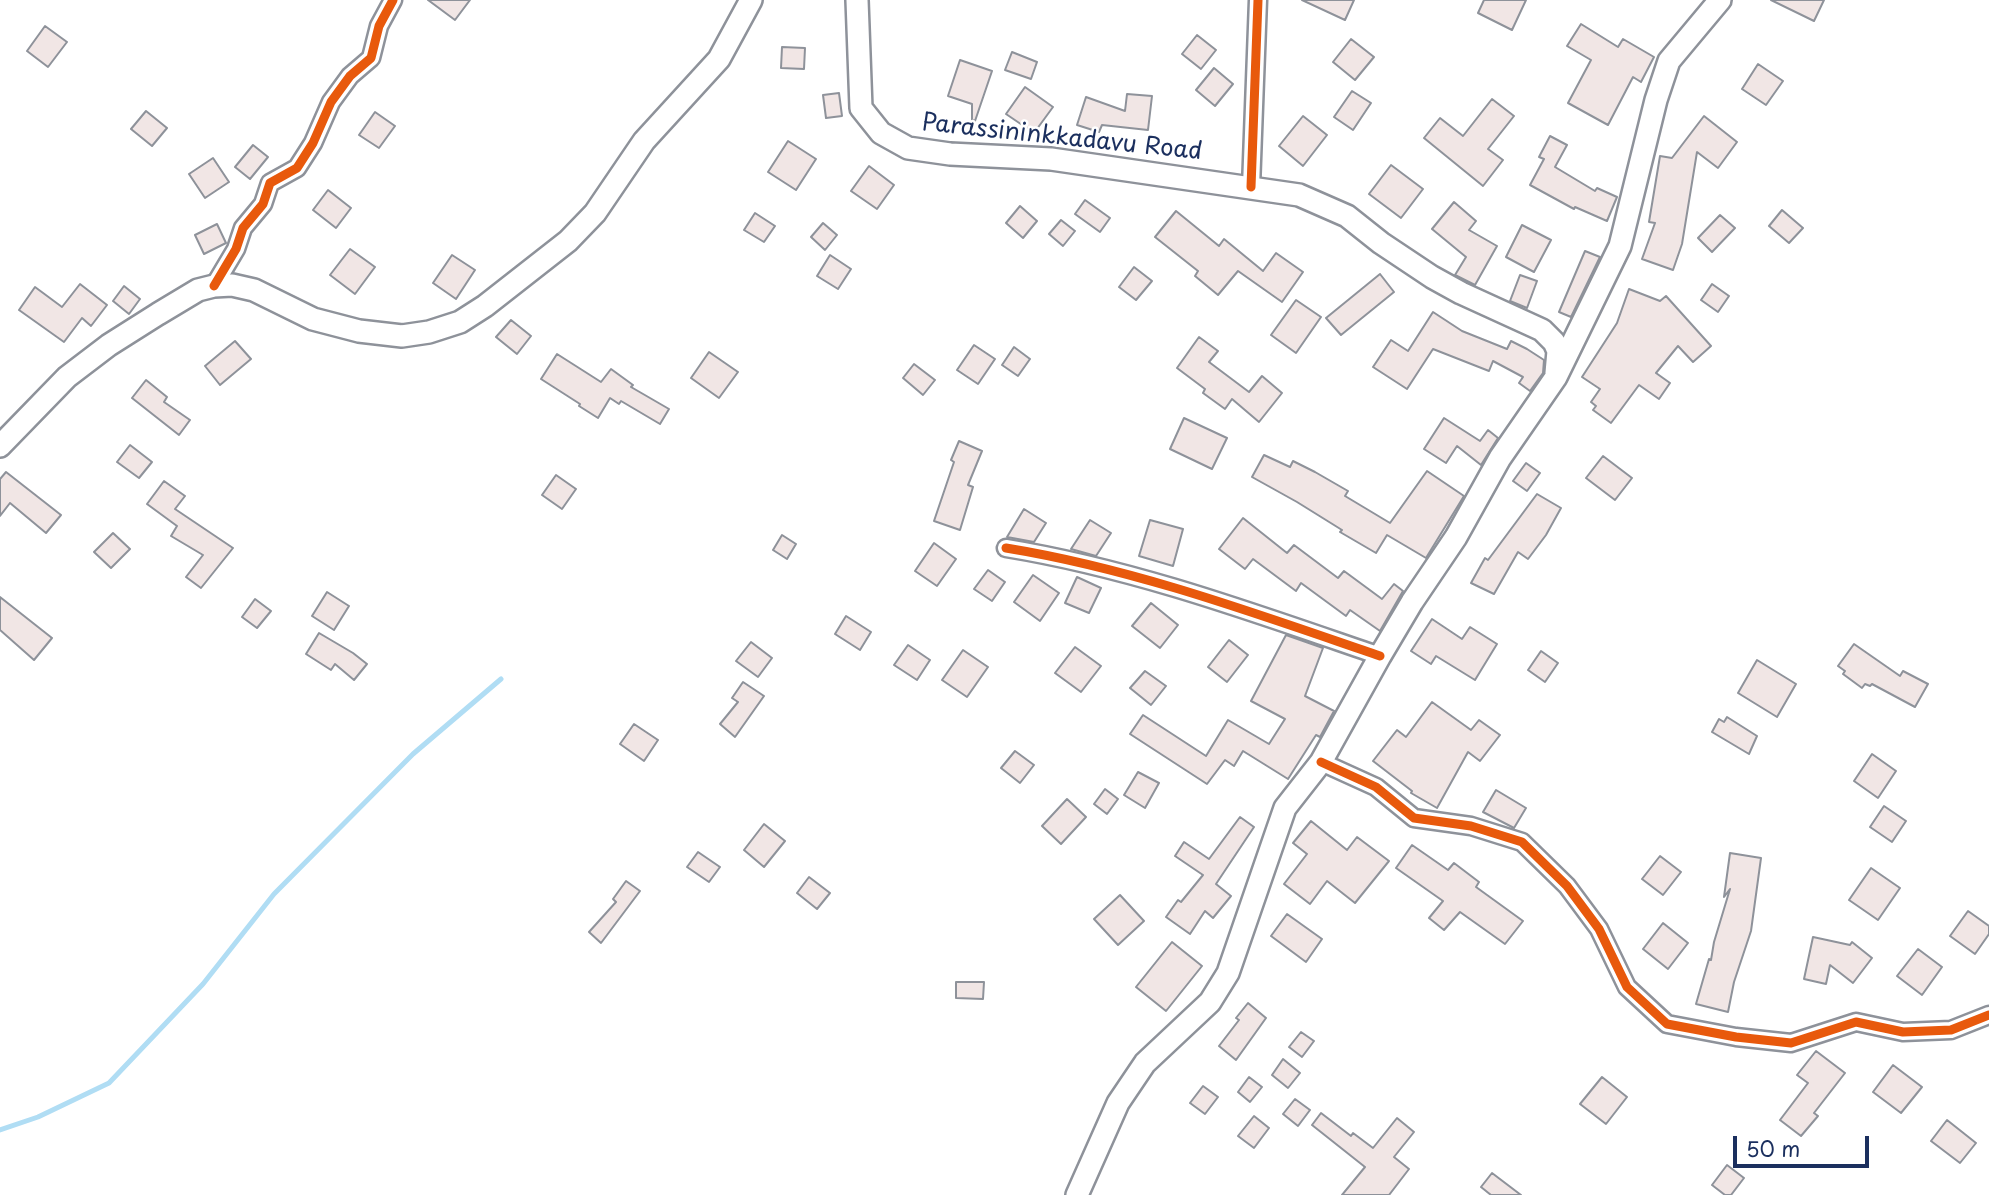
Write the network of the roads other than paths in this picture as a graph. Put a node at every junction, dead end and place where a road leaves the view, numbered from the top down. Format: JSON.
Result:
{"nodes":[{"id":1,"x":393,"y":0,"type":"edge"},
{"id":2,"x":751,"y":0,"type":"edge"},
{"id":3,"x":857,"y":0,"type":"edge"},
{"id":4,"x":1258,"y":0,"type":"edge"},
{"id":5,"x":1720,"y":0,"type":"edge"},
{"id":6,"x":1251,"y":187,"type":"junction"},
{"id":7,"x":214,"y":286,"type":"junction"},
{"id":8,"x":1556,"y":377,"type":"junction"},
{"id":9,"x":0,"y":446,"type":"edge"},
{"id":10,"x":1006,"y":548,"type":"dead end"},
{"id":11,"x":1380,"y":656,"type":"junction"},
{"id":12,"x":1321,"y":762,"type":"junction"},
{"id":13,"x":1989,"y":1015,"type":"edge"},
{"id":14,"x":1077,"y":1195,"type":"edge"}],
"edges":[{"from":1,"to":7,"type":"street"},
{"from":2,"to":7,"type":"main road"},
{"from":3,"to":6,"type":"main road","name":"Parassininkkadavu Road"},
{"from":4,"to":6,"type":"street"},
{"from":5,"to":8,"type":"main road"},
{"from":6,"to":8,"type":"main road","name":"Parassininkkadavu Road"},
{"from":7,"to":9,"type":"main road"},
{"from":8,"to":11,"type":"main road"},
{"from":10,"to":11,"type":"street"},
{"from":11,"to":12,"type":"main road"},
{"from":12,"to":13,"type":"street"},
{"from":12,"to":14,"type":"main road"}]}
